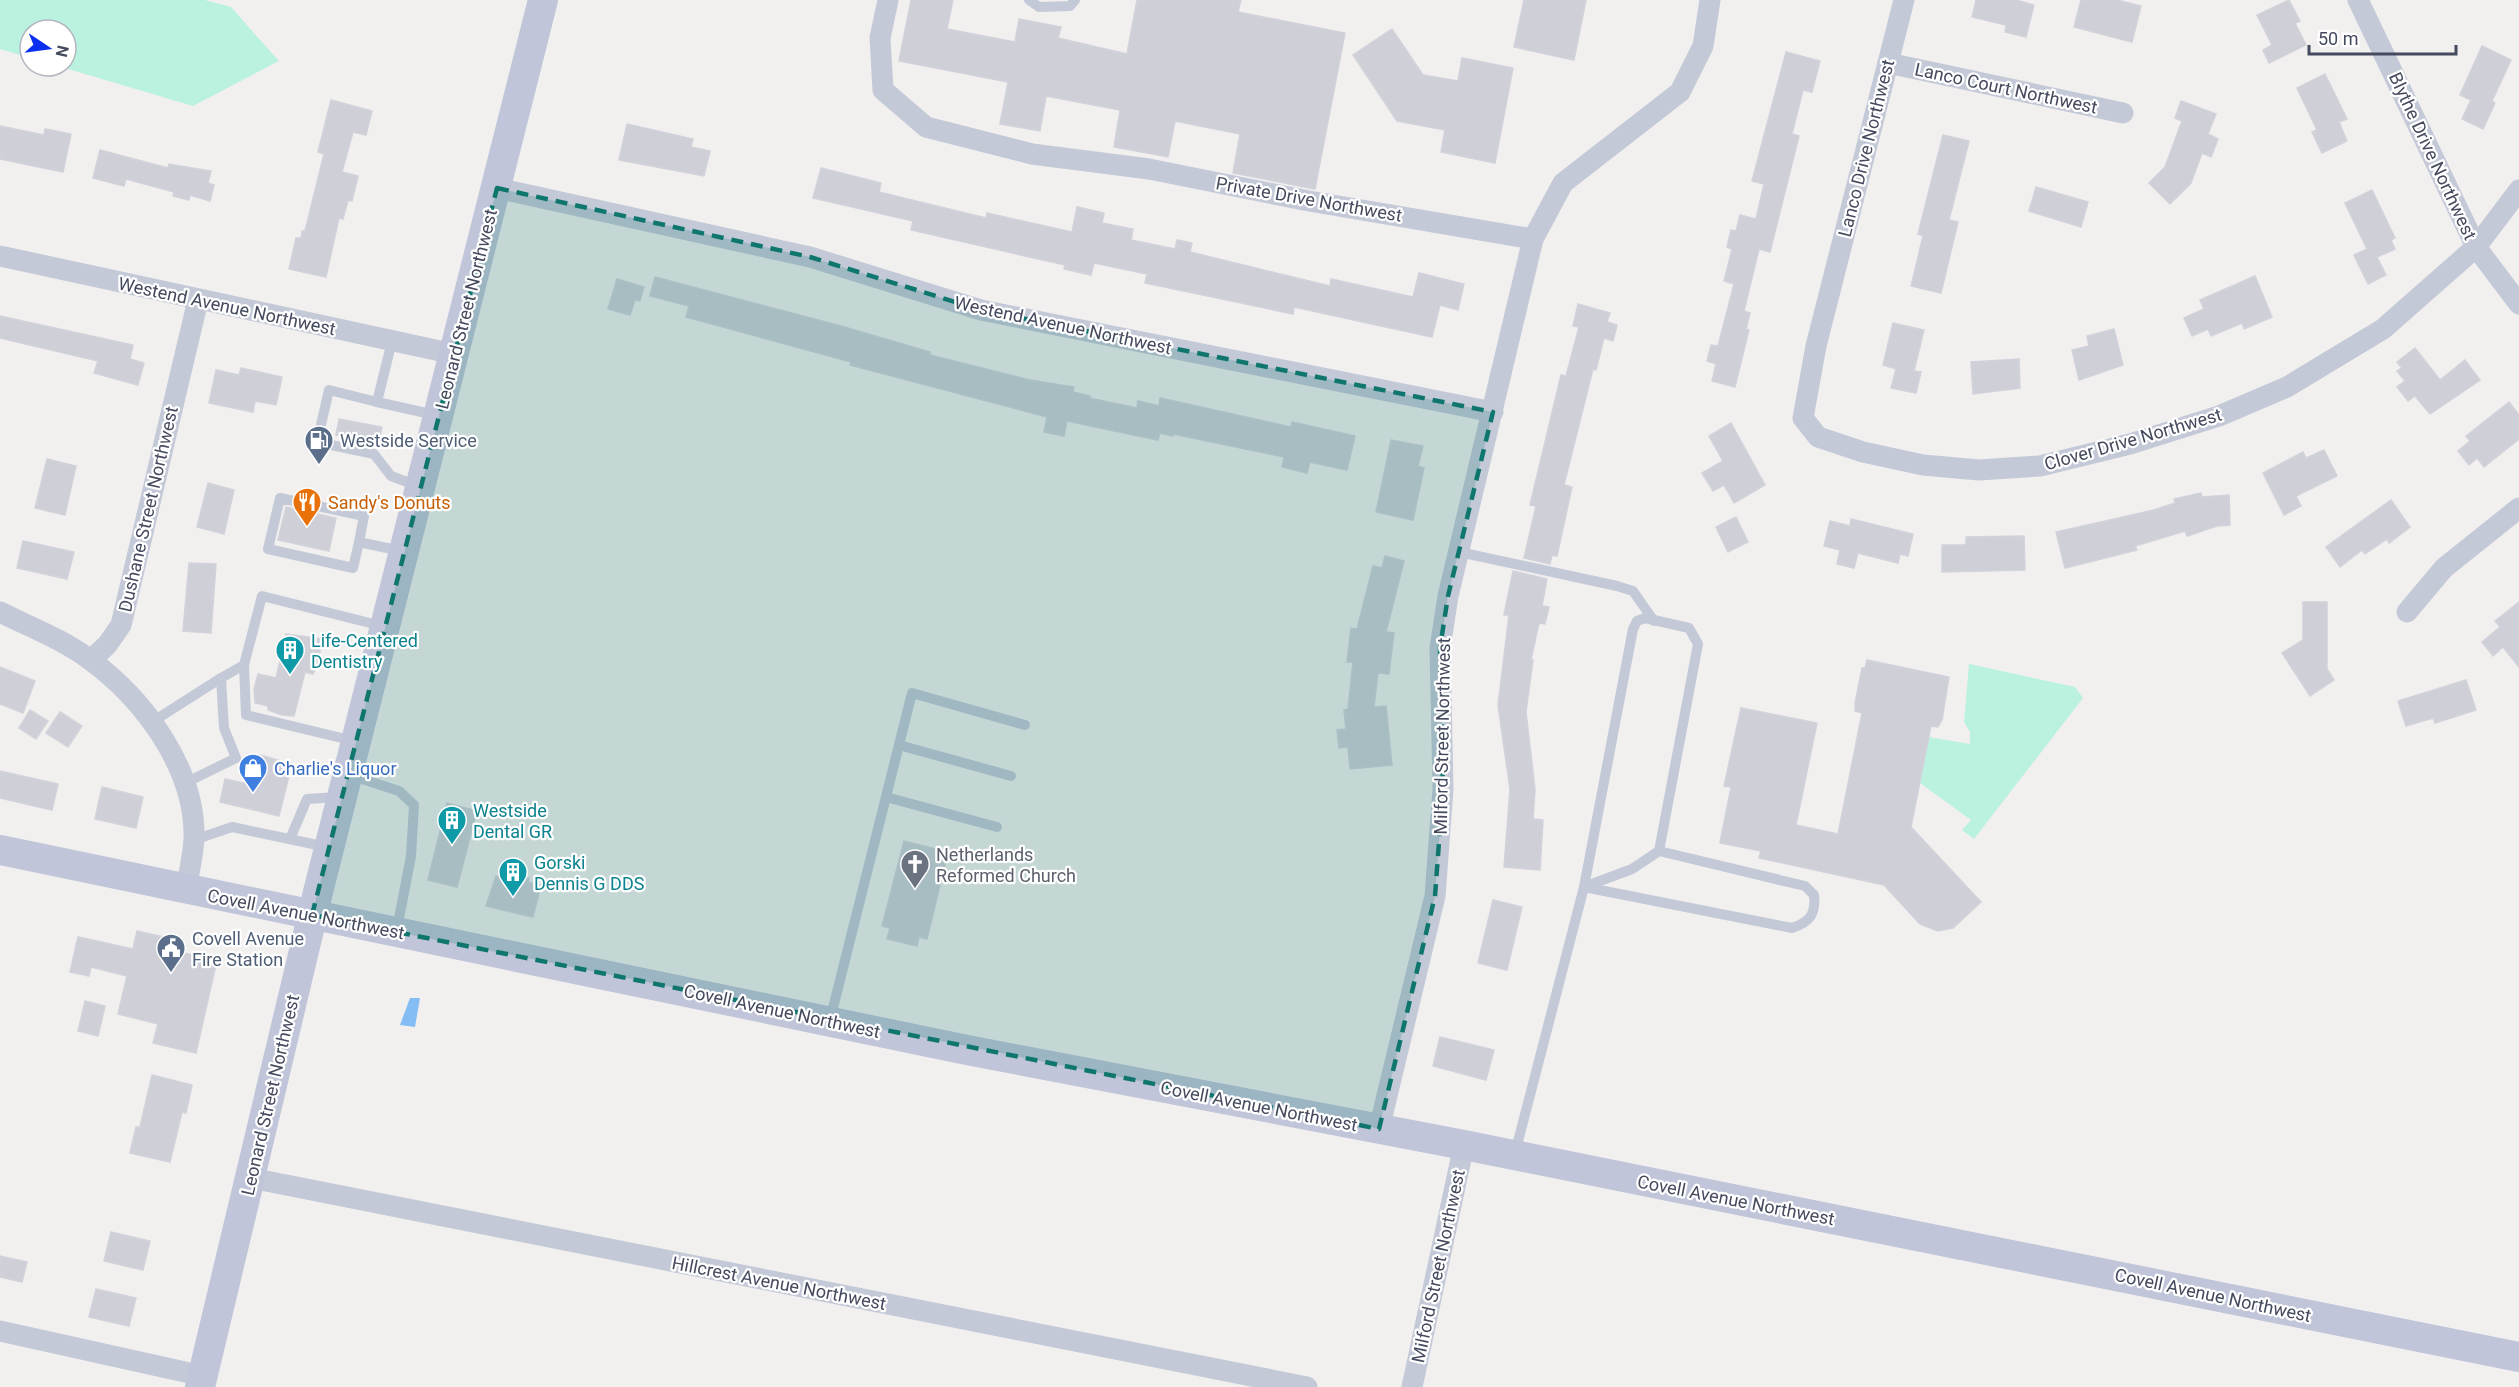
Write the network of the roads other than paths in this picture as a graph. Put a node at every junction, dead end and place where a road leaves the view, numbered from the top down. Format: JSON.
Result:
{"nodes":[{"id":1,"x":543,"y":0,"type":"edge"},
{"id":2,"x":888,"y":0,"type":"edge"},
{"id":3,"x":1029,"y":0,"type":"edge"},
{"id":4,"x":1075,"y":0,"type":"edge"},
{"id":5,"x":1710,"y":0,"type":"edge"},
{"id":6,"x":1904,"y":0,"type":"edge"},
{"id":7,"x":2358,"y":0,"type":"edge"},
{"id":8,"x":1888,"y":63,"type":"junction"},
{"id":9,"x":2123,"y":113,"type":"dead end"},
{"id":10,"x":497,"y":188,"type":"junction"},
{"id":11,"x":2519,"y":189,"type":"edge"},
{"id":12,"x":1533,"y":239,"type":"junction"},
{"id":13,"x":2476,"y":248,"type":"junction"},
{"id":14,"x":0,"y":256,"type":"edge"},
{"id":15,"x":1829,"y":297,"type":"joint"},
{"id":16,"x":198,"y":300,"type":"junction"},
{"id":17,"x":2519,"y":304,"type":"edge"},
{"id":18,"x":392,"y":341,"type":"junction"},
{"id":19,"x":454,"y":354,"type":"junction"},
{"id":20,"x":377,"y":402,"type":"junction"},
{"id":21,"x":1493,"y":412,"type":"junction"},
{"id":22,"x":439,"y":416,"type":"junction"},
{"id":23,"x":421,"y":487,"type":"junction"},
{"id":24,"x":2519,"y":508,"type":"edge"},
{"id":25,"x":359,"y":542,"type":"junction"},
{"id":26,"x":404,"y":552,"type":"junction"},
{"id":27,"x":1459,"y":552,"type":"junction"},
{"id":28,"x":0,"y":612,"type":"edge"},
{"id":29,"x":2407,"y":612,"type":"dead end"},
{"id":30,"x":1654,"y":621,"type":"junction"},
{"id":31,"x":385,"y":627,"type":"junction"},
{"id":32,"x":91,"y":660,"type":"junction"},
{"id":33,"x":244,"y":664,"type":"junction"},
{"id":34,"x":221,"y":678,"type":"junction"},
{"id":35,"x":152,"y":722,"type":"junction"},
{"id":36,"x":1025,"y":725,"type":"dead end"},
{"id":37,"x":356,"y":741,"type":"junction"},
{"id":38,"x":899,"y":745,"type":"junction"},
{"id":39,"x":1011,"y":776,"type":"dead end"},
{"id":40,"x":185,"y":783,"type":"junction"},
{"id":41,"x":345,"y":785,"type":"junction"},
{"id":42,"x":886,"y":797,"type":"junction"},
{"id":43,"x":998,"y":827,"type":"dead end"},
{"id":44,"x":290,"y":839,"type":"junction"},
{"id":45,"x":194,"y":840,"type":"junction"},
{"id":46,"x":329,"y":848,"type":"junction"},
{"id":47,"x":0,"y":850,"type":"edge"},
{"id":48,"x":1659,"y":851,"type":"junction"},
{"id":49,"x":1584,"y":887,"type":"junction"},
{"id":50,"x":186,"y":889,"type":"junction"},
{"id":51,"x":312,"y":915,"type":"junction"},
{"id":52,"x":396,"y":932,"type":"junction"},
{"id":53,"x":830,"y":1021,"type":"junction"},
{"id":54,"x":1379,"y":1129,"type":"junction"},
{"id":55,"x":1464,"y":1145,"type":"junction"},
{"id":56,"x":1514,"y":1156,"type":"junction"},
{"id":57,"x":251,"y":1178,"type":"junction"},
{"id":58,"x":0,"y":1331,"type":"edge"},
{"id":59,"x":2519,"y":1357,"type":"edge"},
{"id":60,"x":201,"y":1381,"type":"edge"},
{"id":61,"x":1307,"y":1387,"type":"edge"},
{"id":62,"x":1412,"y":1387,"type":"edge"}],
"edges":[{"from":1,"to":10,"type":"street","name":"Leonard Street Northwest"},
{"from":2,"to":12,"type":"street","name":"Private Drive Northwest"},
{"from":3,"to":4,"type":"lane"},
{"from":5,"to":12,"type":"street"},
{"from":6,"to":8,"type":"street","name":"Lanco Drive Northwest"},
{"from":7,"to":13,"type":"street","name":"Blythe Drive Northwest"},
{"from":8,"to":9,"type":"street","name":"Lanco Court Northwest"},
{"from":8,"to":15,"type":"street","name":"Lanco Drive Northwest"},
{"from":10,"to":19,"type":"street","name":"Leonard Street Northwest"},
{"from":10,"to":21,"type":"street","name":"Westend Avenue Northwest"},
{"from":11,"to":13,"type":"street","name":"Clover Drive Northwest"},
{"from":12,"to":21,"type":"street","name":"Milford Street Northwest"},
{"from":13,"to":15,"type":"street","name":"Clover Drive Northwest"},
{"from":13,"to":17,"type":"street","name":"Blythe Drive Northwest"},
{"from":14,"to":16,"type":"street","name":"Westend Avenue Northwest"},
{"from":16,"to":18,"type":"street","name":"Westend Avenue Northwest"},
{"from":16,"to":32,"type":"street","name":"Dushane Street Northwest"},
{"from":18,"to":19,"type":"street","name":"Westend Avenue Northwest"},
{"from":18,"to":20,"type":"lane"},
{"from":19,"to":22,"type":"street","name":"Leonard Street Northwest"},
{"from":20,"to":22,"type":"lane"},
{"from":20,"to":23,"type":"lane"},
{"from":21,"to":27,"type":"street","name":"Milford Street Northwest"},
{"from":22,"to":23,"type":"street","name":"Leonard Street Northwest"},
{"from":23,"to":26,"type":"street","name":"Leonard Street Northwest"},
{"from":24,"to":29,"type":"street"},
{"from":25,"to":25,"type":"lane"},
{"from":25,"to":26,"type":"lane"},
{"from":26,"to":31,"type":"street","name":"Leonard Street Northwest"},
{"from":27,"to":30,"type":"lane"},
{"from":27,"to":54,"type":"street","name":"Milford Street Northwest"},
{"from":28,"to":32,"type":"street"},
{"from":30,"to":48,"type":"lane"},
{"from":30,"to":49,"type":"lane"},
{"from":31,"to":33,"type":"lane"},
{"from":31,"to":37,"type":"street","name":"Leonard Street Northwest"},
{"from":32,"to":35,"type":"street"},
{"from":33,"to":34,"type":"lane"},
{"from":33,"to":37,"type":"lane"},
{"from":34,"to":35,"type":"lane"},
{"from":34,"to":40,"type":"lane"},
{"from":35,"to":40,"type":"street"},
{"from":36,"to":38,"type":"lane"},
{"from":37,"to":41,"type":"street","name":"Leonard Street Northwest"},
{"from":38,"to":39,"type":"lane"},
{"from":38,"to":42,"type":"lane"},
{"from":40,"to":45,"type":"street"},
{"from":41,"to":44,"type":"lane"},
{"from":41,"to":46,"type":"street","name":"Leonard Street Northwest"},
{"from":41,"to":52,"type":"lane"},
{"from":42,"to":43,"type":"lane"},
{"from":42,"to":53,"type":"lane"},
{"from":44,"to":45,"type":"lane"},
{"from":44,"to":46,"type":"lane"},
{"from":45,"to":50,"type":"street"},
{"from":46,"to":51,"type":"street","name":"Leonard Street Northwest"},
{"from":47,"to":50,"type":"street","name":"Covell Avenue Northwest"},
{"from":48,"to":49,"type":"lane"},
{"from":48,"to":49,"type":"lane"},
{"from":49,"to":56,"type":"lane"},
{"from":50,"to":51,"type":"street","name":"Covell Avenue Northwest"},
{"from":51,"to":52,"type":"street","name":"Covell Avenue Northwest"},
{"from":51,"to":57,"type":"street","name":"Leonard Street Northwest"},
{"from":52,"to":53,"type":"street","name":"Covell Avenue Northwest"},
{"from":53,"to":54,"type":"street","name":"Covell Avenue Northwest"},
{"from":54,"to":55,"type":"street","name":"Covell Avenue Northwest"},
{"from":55,"to":56,"type":"street","name":"Covell Avenue Northwest"},
{"from":55,"to":62,"type":"street","name":"Milford Street Northwest"},
{"from":56,"to":59,"type":"street","name":"Covell Avenue Northwest"},
{"from":57,"to":60,"type":"street","name":"Leonard Street Northwest"},
{"from":57,"to":61,"type":"street","name":"Hillcrest Avenue Northwest"},
{"from":58,"to":60,"type":"street"}]}
